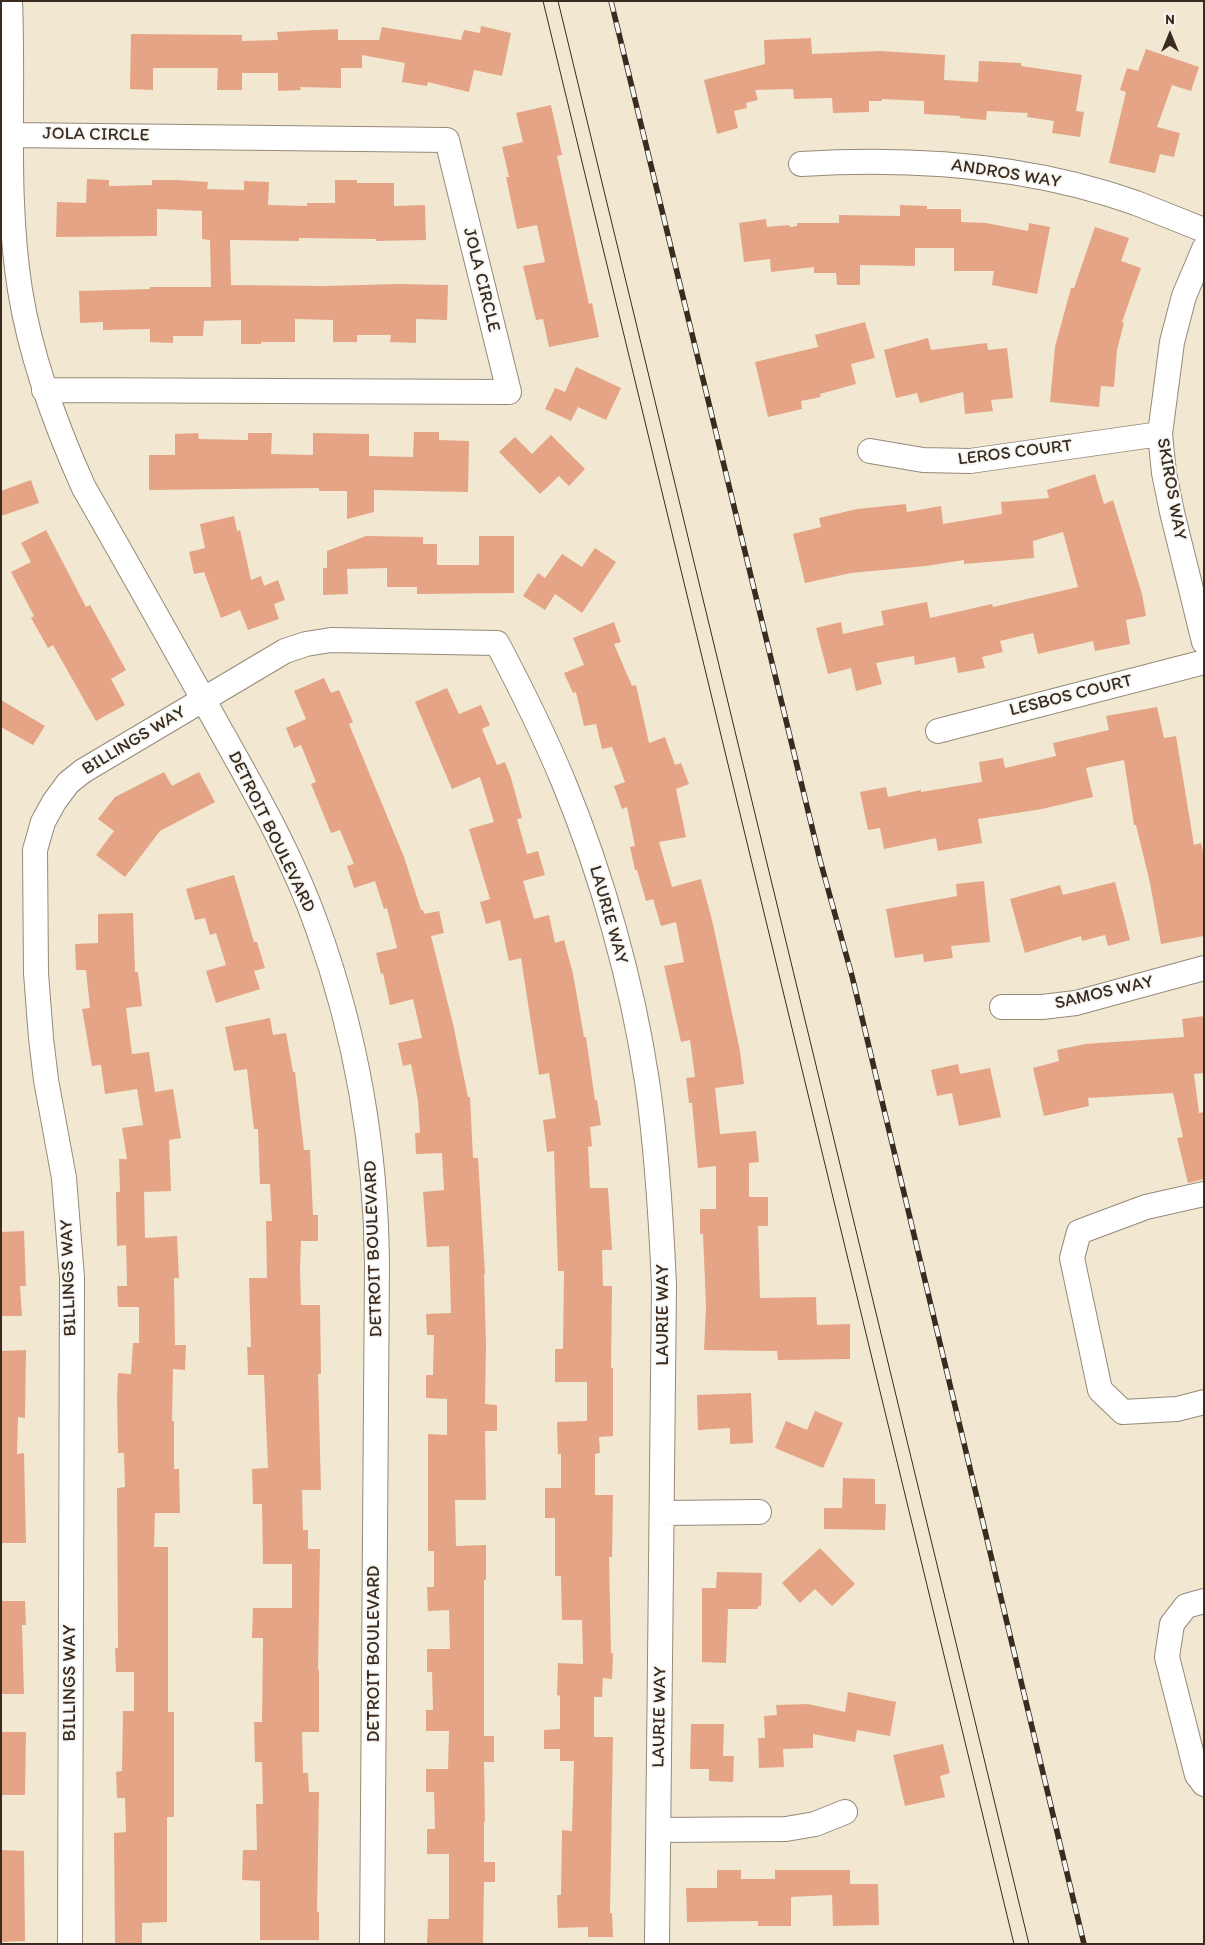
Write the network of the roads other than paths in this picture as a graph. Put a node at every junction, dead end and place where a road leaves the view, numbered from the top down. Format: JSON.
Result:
{"nodes":[{"id":1,"x":10,"y":1,"type":"edge"},
{"id":2,"x":12,"y":135,"type":"junction"},
{"id":3,"x":801,"y":164,"type":"dead end"},
{"id":4,"x":1204,"y":230,"type":"edge"},
{"id":5,"x":1204,"y":250,"type":"edge"},
{"id":6,"x":44,"y":390,"type":"junction"},
{"id":7,"x":1160,"y":434,"type":"junction"},
{"id":8,"x":870,"y":451,"type":"dead end"},
{"id":9,"x":1204,"y":642,"type":"edge"},
{"id":10,"x":1204,"y":662,"type":"edge"},
{"id":11,"x":203,"y":699,"type":"junction"},
{"id":12,"x":938,"y":731,"type":"dead end"},
{"id":13,"x":1204,"y":968,"type":"edge"},
{"id":14,"x":1002,"y":1007,"type":"dead end"},
{"id":15,"x":1204,"y":1194,"type":"edge"},
{"id":16,"x":1204,"y":1402,"type":"edge"},
{"id":17,"x":759,"y":1512,"type":"dead end"},
{"id":18,"x":662,"y":1513,"type":"junction"},
{"id":19,"x":1204,"y":1602,"type":"edge"},
{"id":20,"x":1204,"y":1784,"type":"edge"},
{"id":21,"x":845,"y":1812,"type":"dead end"},
{"id":22,"x":659,"y":1830,"type":"junction"},
{"id":23,"x":70,"y":1944,"type":"edge"},
{"id":24,"x":372,"y":1944,"type":"edge"},
{"id":25,"x":658,"y":1944,"type":"edge"}],
"edges":[{"from":1,"to":2,"type":"street","name":"DETROIT BOULEVARD"},
{"from":2,"to":6,"type":"street","name":"DETROIT BOULEVARD"},
{"from":2,"to":6,"type":"street","name":"JOLA CIRCLE"},
{"from":3,"to":4,"type":"street","name":"ANDROS WAY"},
{"from":5,"to":7,"type":"street","name":"SKIROS WAY"},
{"from":6,"to":11,"type":"street","name":"DETROIT BOULEVARD"},
{"from":7,"to":8,"type":"street","name":"LEROS COURT"},
{"from":7,"to":9,"type":"street","name":"SKIROS WAY"},
{"from":10,"to":12,"type":"street","name":"LESBOS COURT"},
{"from":11,"to":18,"type":"street","name":"LAURIE WAY"},
{"from":11,"to":23,"type":"street","name":"BILLINGS WAY"},
{"from":11,"to":24,"type":"street","name":"DETROIT BOULEVARD"},
{"from":13,"to":14,"type":"street","name":"SAMOS WAY"},
{"from":15,"to":16,"type":"street"},
{"from":17,"to":18,"type":"street"},
{"from":18,"to":22,"type":"street","name":"LAURIE WAY"},
{"from":19,"to":20,"type":"street"},
{"from":21,"to":22,"type":"street"},
{"from":22,"to":25,"type":"street","name":"LAURIE WAY"}]}
